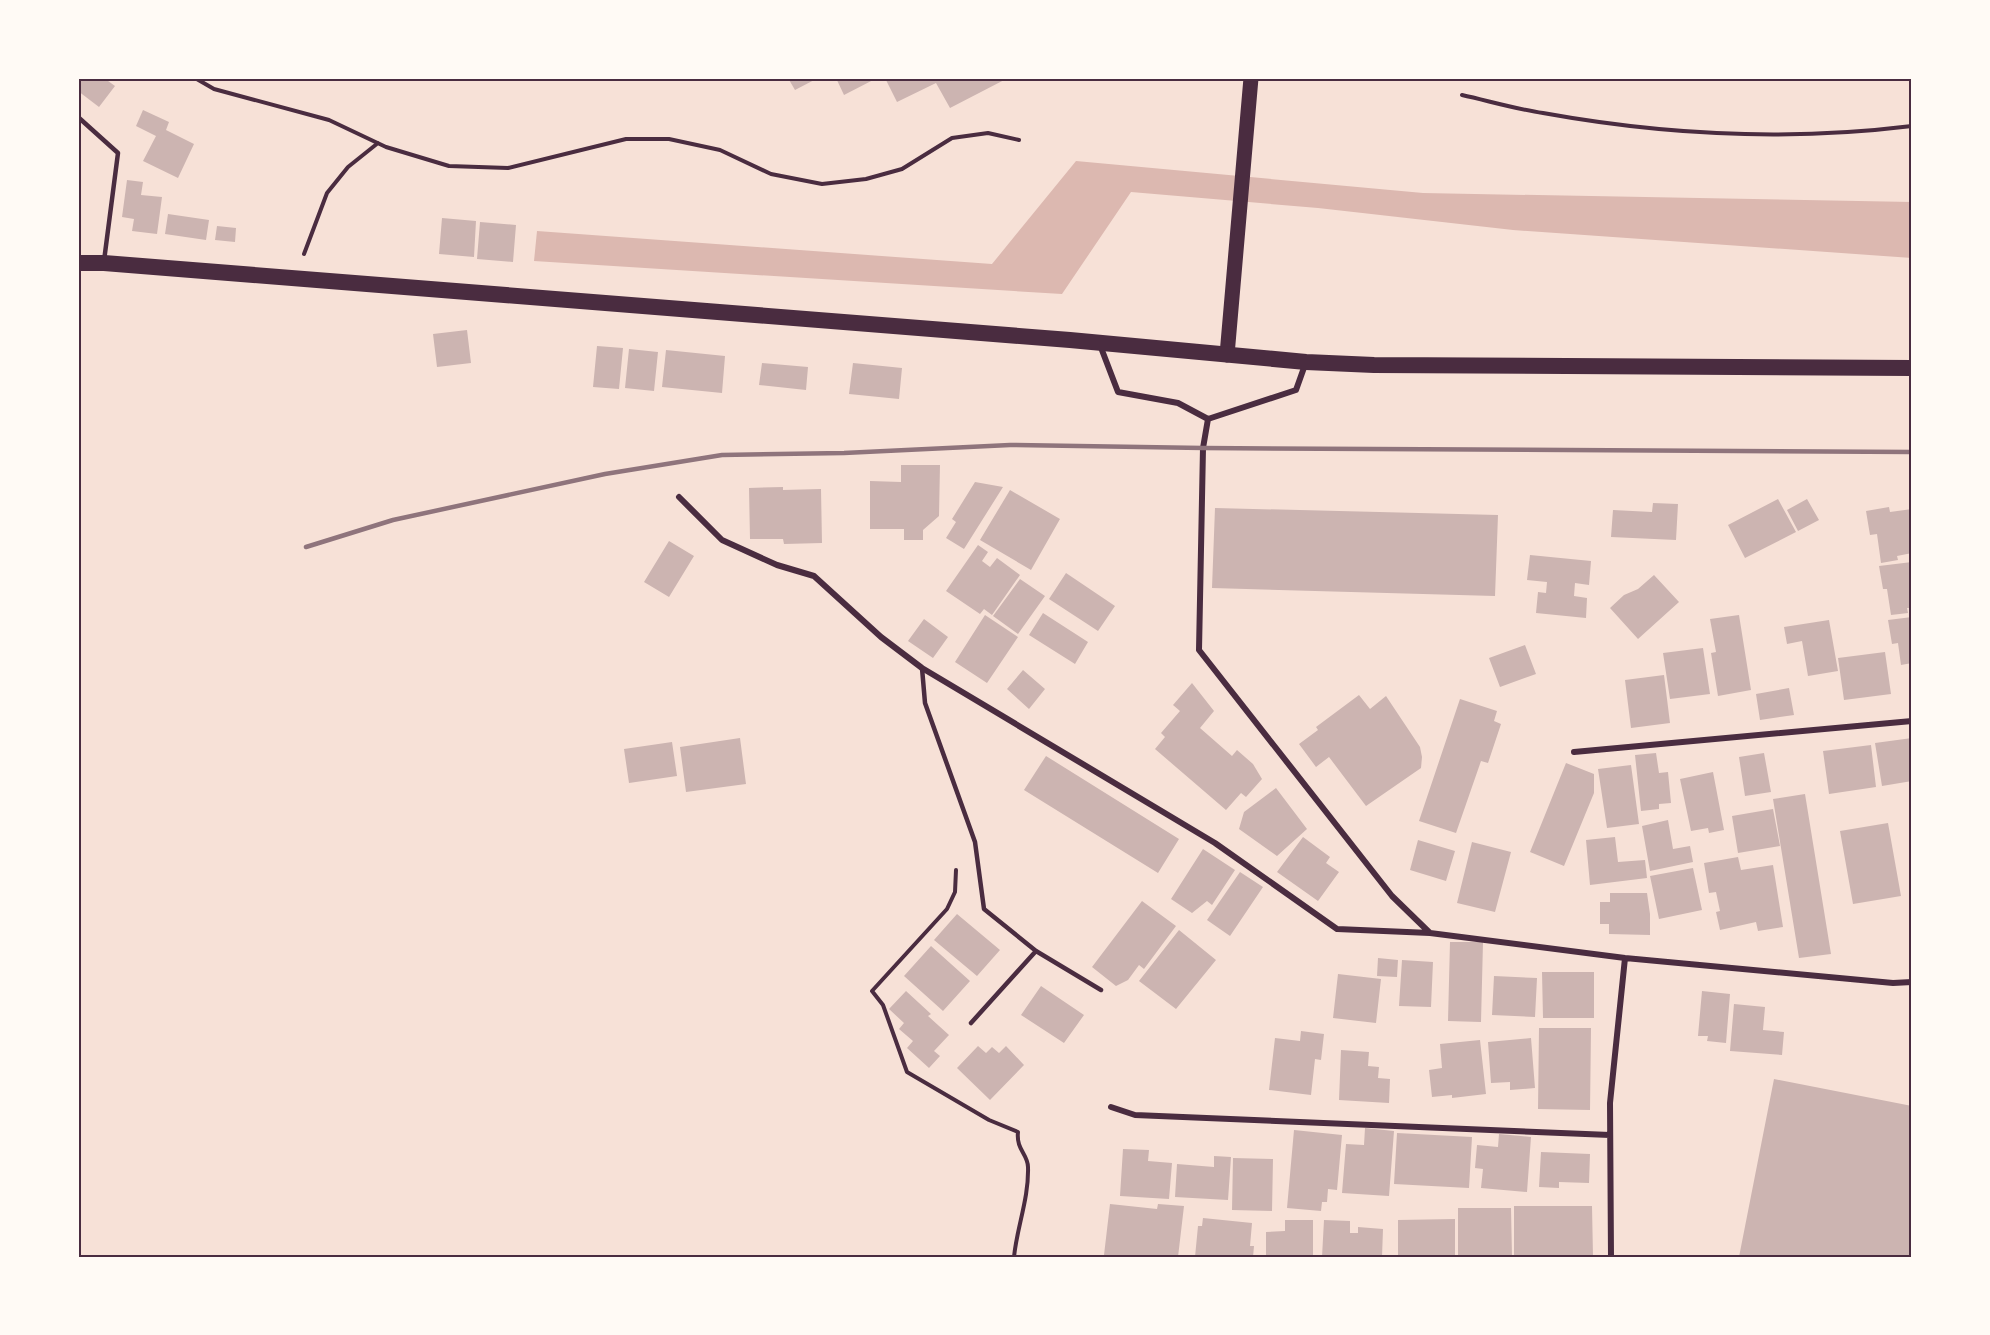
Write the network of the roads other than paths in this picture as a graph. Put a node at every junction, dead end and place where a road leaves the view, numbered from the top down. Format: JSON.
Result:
{"nodes":[{"id":1,"x":1251,"y":78,"type":"edge"},
{"id":2,"x":78,"y":117,"type":"edge"},
{"id":3,"x":78,"y":263,"type":"edge"},
{"id":4,"x":104,"y":263,"type":"junction"},
{"id":5,"x":1100,"y":343,"type":"junction"},
{"id":6,"x":1227,"y":355,"type":"junction"},
{"id":7,"x":1306,"y":362,"type":"junction"},
{"id":8,"x":1912,"y":368,"type":"edge"},
{"id":9,"x":1208,"y":419,"type":"junction"},
{"id":10,"x":679,"y":497,"type":"dead end"},
{"id":11,"x":922,"y":668,"type":"junction"},
{"id":12,"x":1912,"y":721,"type":"edge"},
{"id":13,"x":1574,"y":752,"type":"dead end"},
{"id":14,"x":1430,"y":933,"type":"junction"},
{"id":15,"x":1036,"y":951,"type":"junction"},
{"id":16,"x":1625,"y":958,"type":"junction"},
{"id":17,"x":1912,"y":982,"type":"edge"},
{"id":18,"x":1101,"y":990,"type":"dead end"},
{"id":19,"x":971,"y":1023,"type":"dead end"},
{"id":20,"x":1111,"y":1107,"type":"dead end"},
{"id":21,"x":1610,"y":1135,"type":"junction"},
{"id":22,"x":1611,"y":1257,"type":"edge"}],
"edges":[{"from":1,"to":6,"type":"main road"},
{"from":2,"to":4,"type":"lane"},
{"from":3,"to":4,"type":"highway"},
{"from":4,"to":5,"type":"highway"},
{"from":5,"to":6,"type":"highway"},
{"from":5,"to":9,"type":"street"},
{"from":6,"to":7,"type":"highway"},
{"from":7,"to":8,"type":"highway"},
{"from":7,"to":9,"type":"street"},
{"from":9,"to":14,"type":"street"},
{"from":10,"to":11,"type":"street"},
{"from":11,"to":14,"type":"street"},
{"from":11,"to":15,"type":"lane"},
{"from":12,"to":13,"type":"street"},
{"from":14,"to":16,"type":"street"},
{"from":15,"to":18,"type":"lane"},
{"from":15,"to":19,"type":"lane"},
{"from":16,"to":17,"type":"street"},
{"from":16,"to":21,"type":"street"},
{"from":20,"to":21,"type":"street"},
{"from":21,"to":22,"type":"street"}]}
